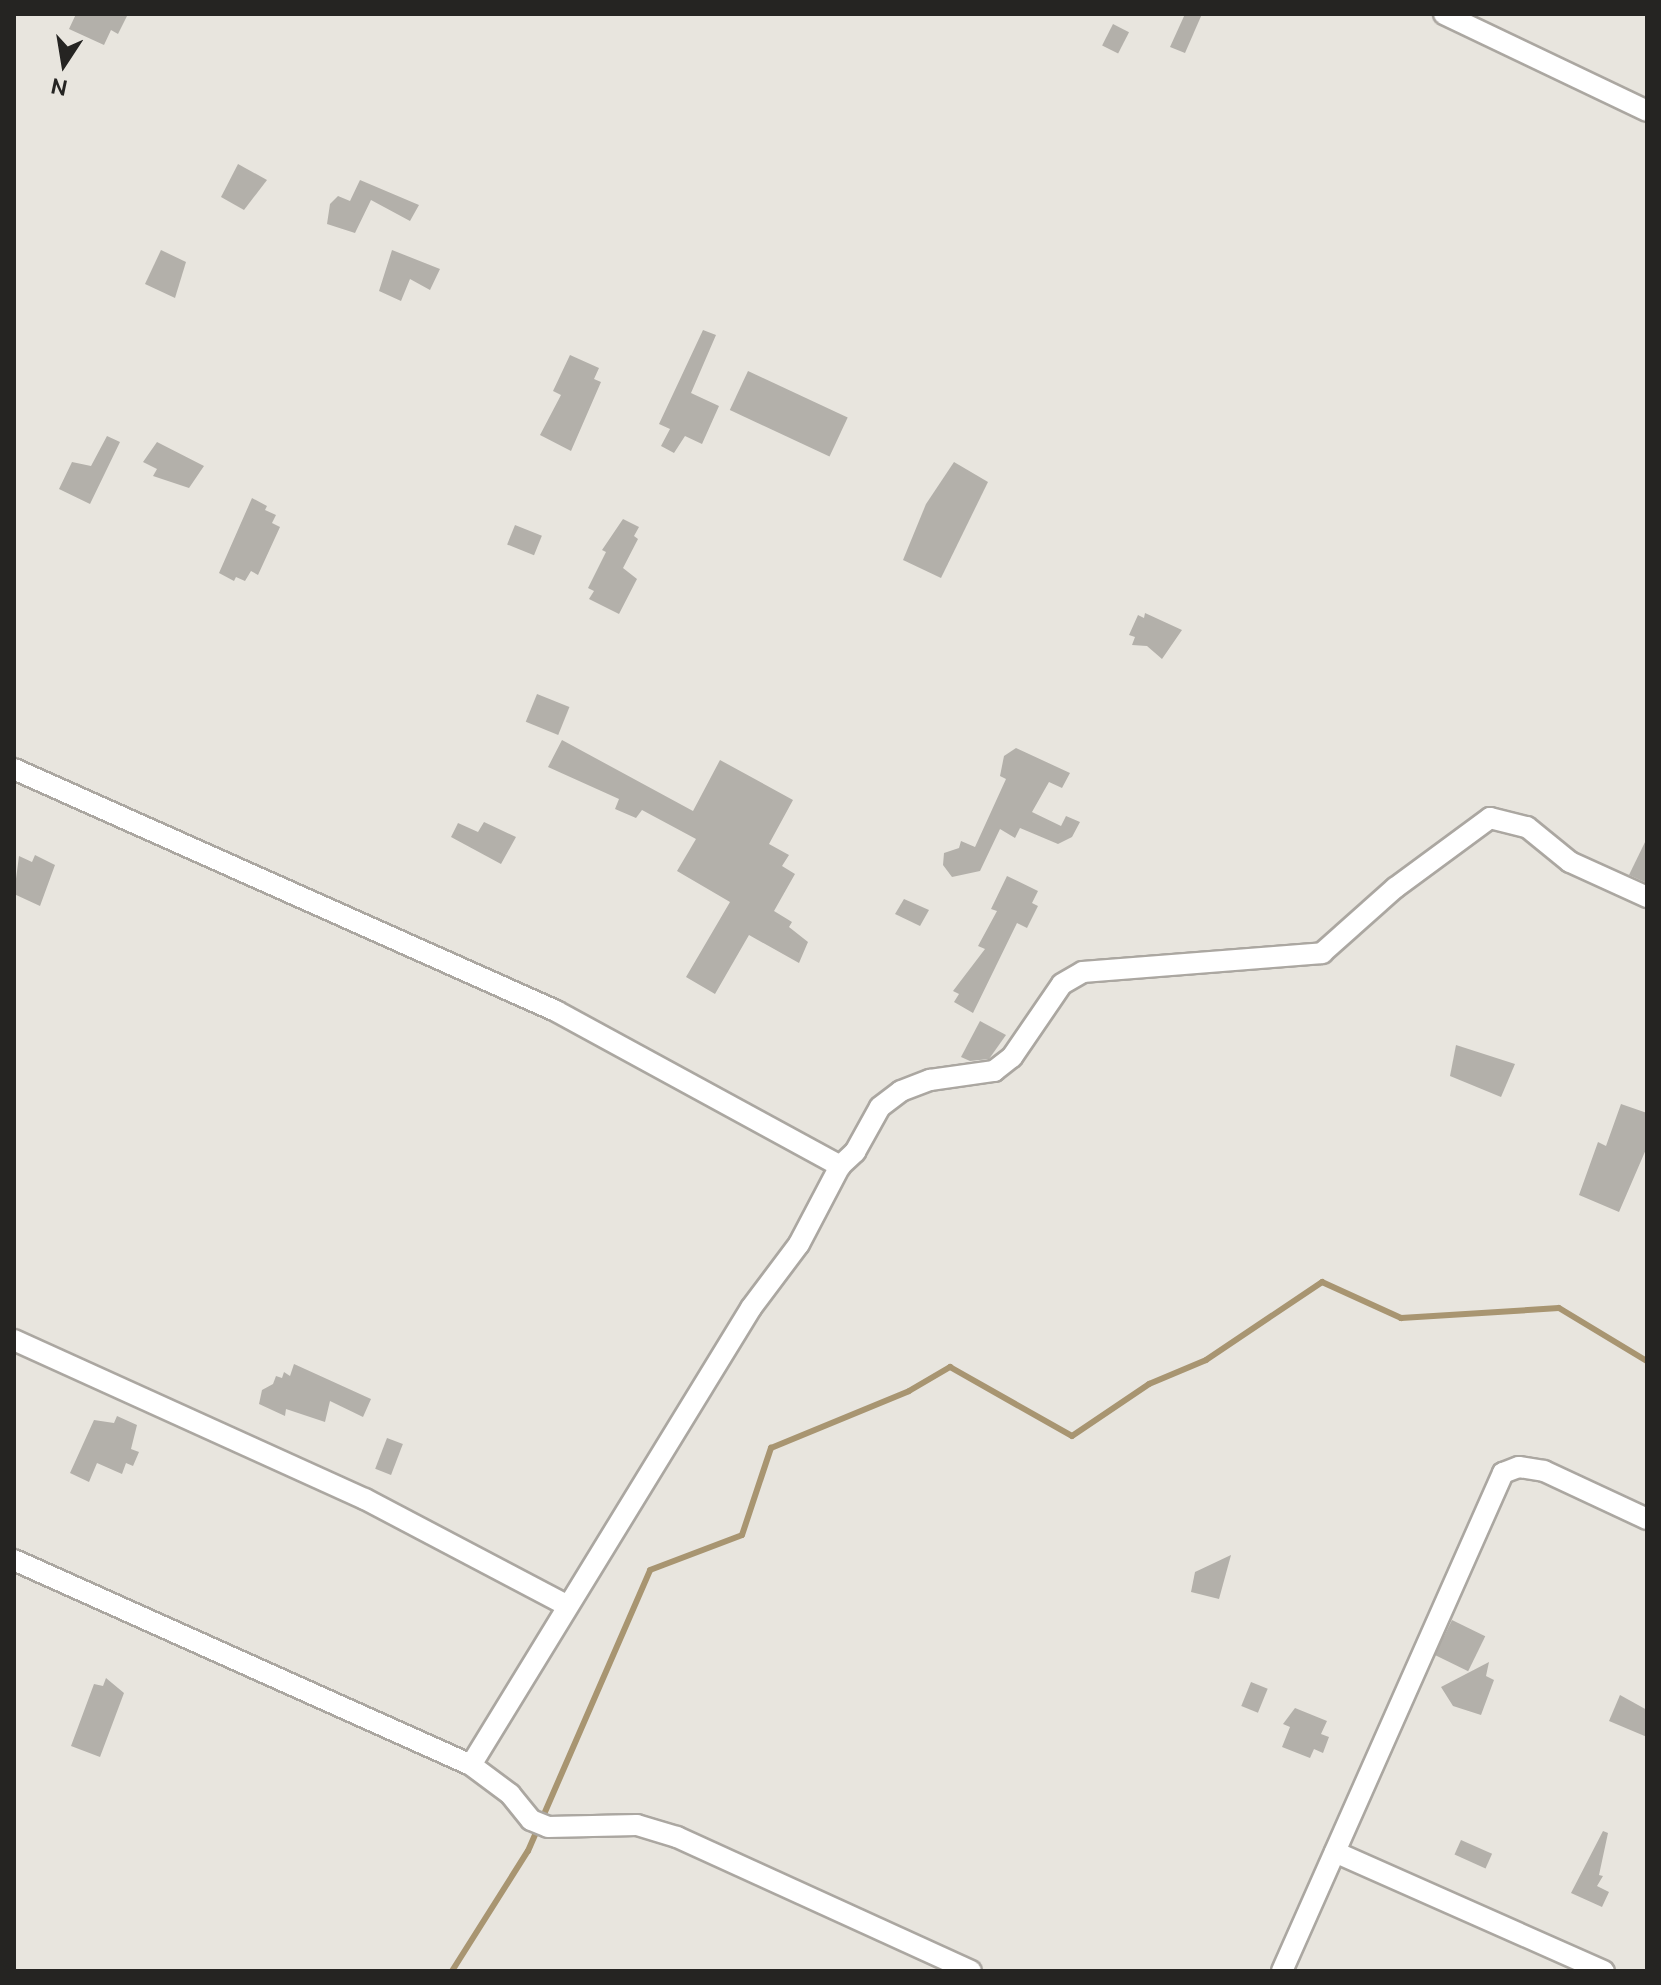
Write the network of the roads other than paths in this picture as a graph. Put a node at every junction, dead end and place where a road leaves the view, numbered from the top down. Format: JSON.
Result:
{"nodes":[{"id":1,"x":1444,"y":14,"type":"edge"},
{"id":2,"x":1647,"y":111,"type":"edge"},
{"id":3,"x":14,"y":769,"type":"edge"},
{"id":4,"x":1647,"y":897,"type":"edge"},
{"id":5,"x":840,"y":1166,"type":"junction"},
{"id":6,"x":14,"y":1340,"type":"edge"},
{"id":7,"x":1647,"y":1519,"type":"edge"},
{"id":8,"x":14,"y":1560,"type":"edge"},
{"id":9,"x":568,"y":1606,"type":"junction"},
{"id":10,"x":471,"y":1765,"type":"junction"},
{"id":11,"x":1335,"y":1852,"type":"junction"},
{"id":12,"x":971,"y":1971,"type":"edge"},
{"id":13,"x":1282,"y":1971,"type":"edge"},
{"id":14,"x":1604,"y":1971,"type":"edge"}],
"edges":[{"from":1,"to":2,"type":"street"},
{"from":3,"to":5,"type":"street"},
{"from":4,"to":5,"type":"street"},
{"from":5,"to":9,"type":"street"},
{"from":6,"to":9,"type":"street"},
{"from":7,"to":11,"type":"street"},
{"from":8,"to":10,"type":"street"},
{"from":9,"to":10,"type":"street"},
{"from":10,"to":12,"type":"street"},
{"from":11,"to":13,"type":"street"},
{"from":11,"to":14,"type":"street"}]}
